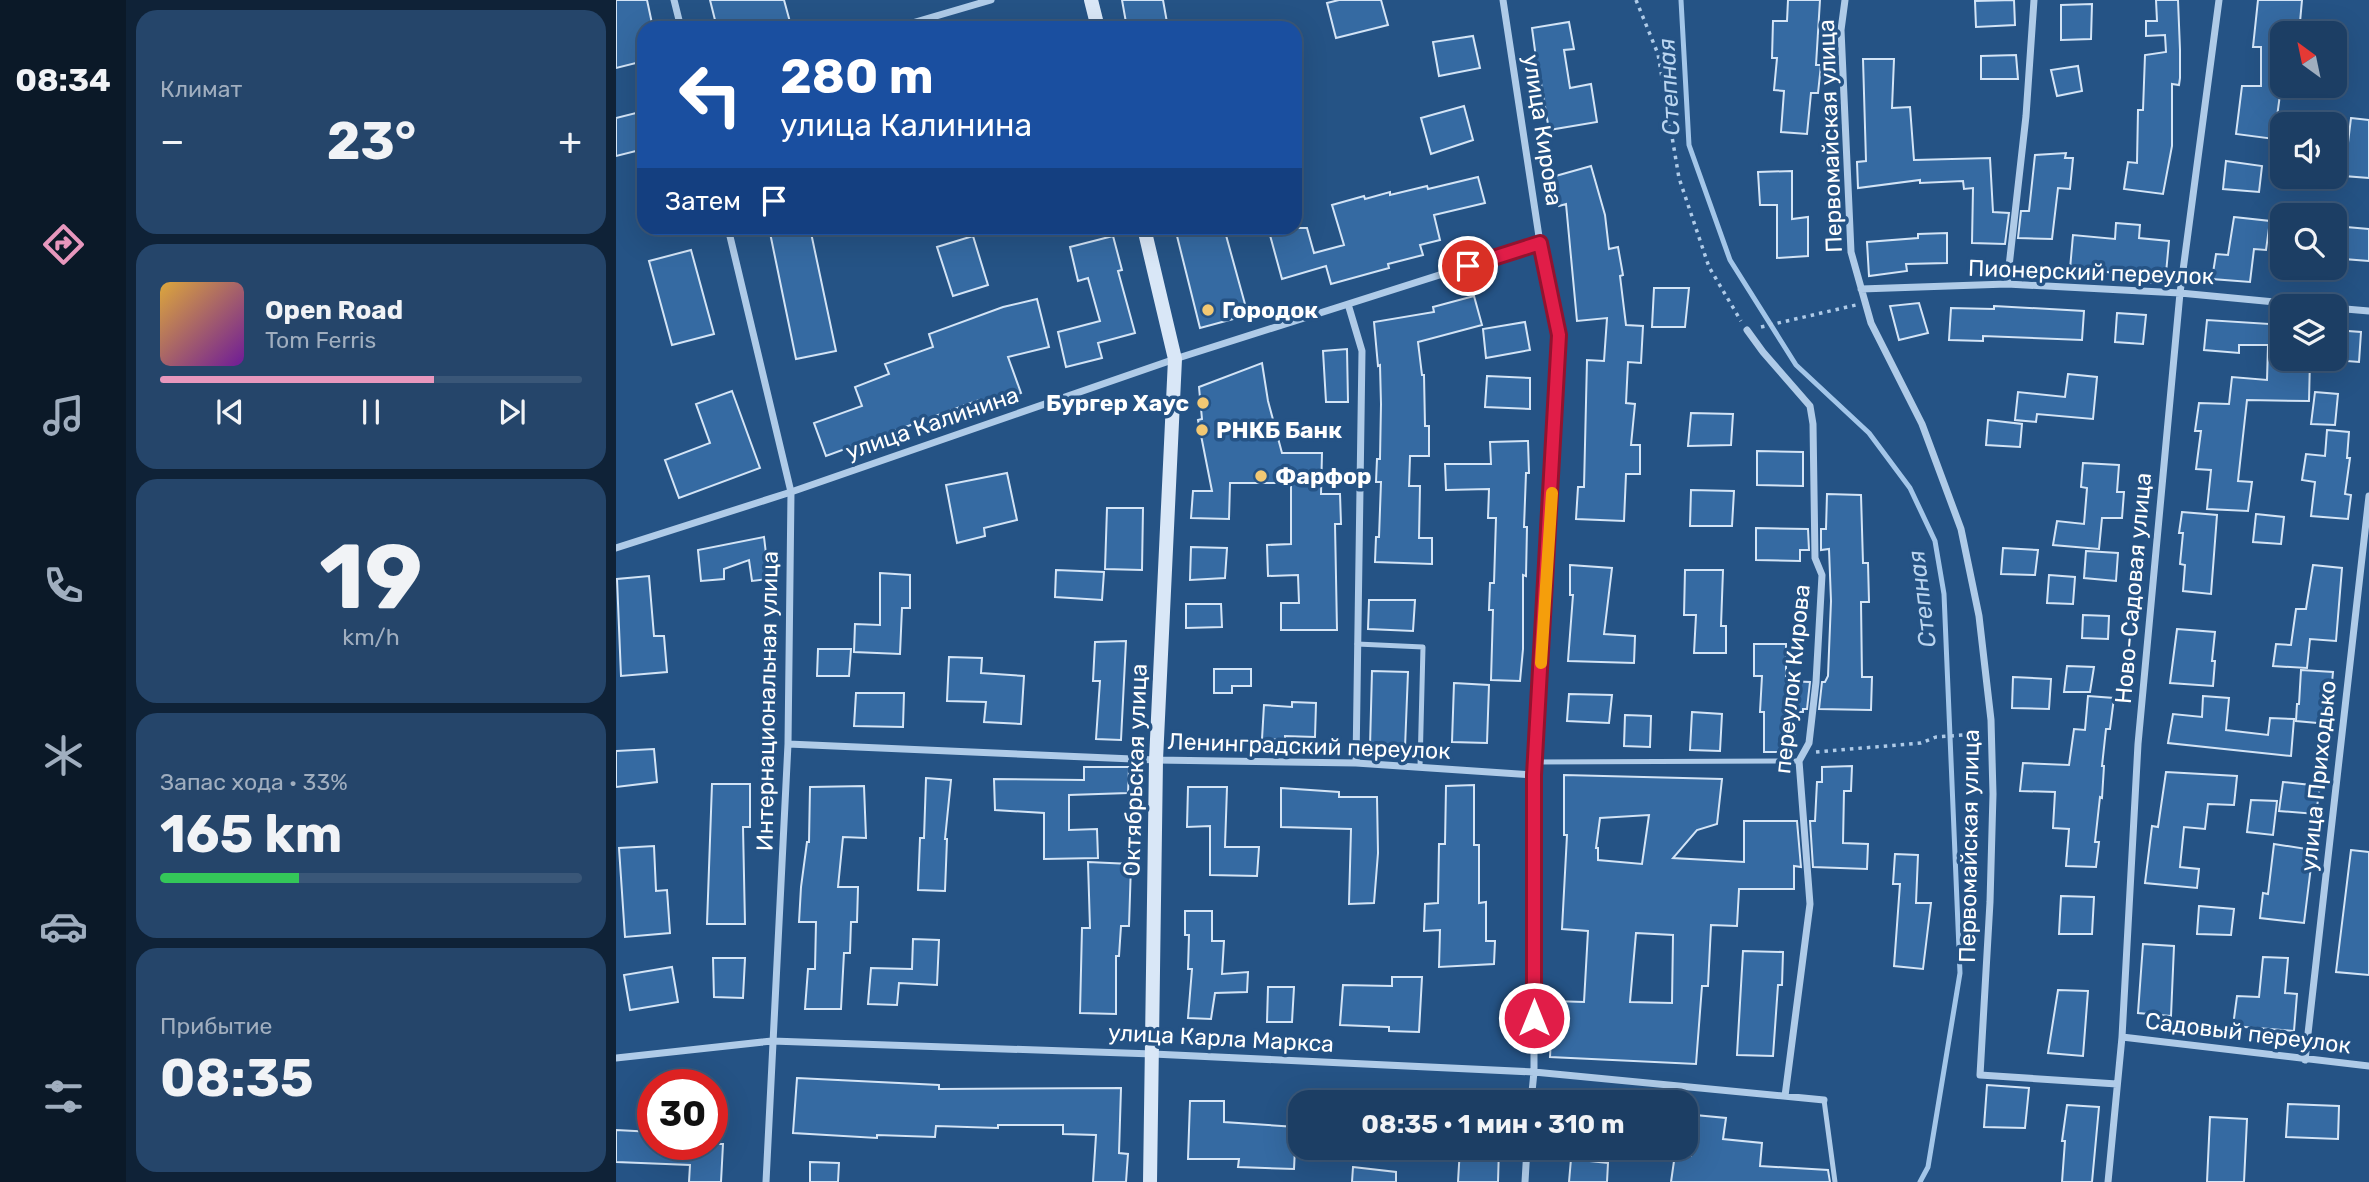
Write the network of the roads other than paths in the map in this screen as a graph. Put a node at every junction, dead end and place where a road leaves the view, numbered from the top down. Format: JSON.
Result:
{"nodes":[{"id":1,"x":674,"y":0,"type":"edge"},
{"id":2,"x":990,"y":0,"type":"edge"},
{"id":3,"x":1091,"y":0,"type":"edge"},
{"id":4,"x":1503,"y":0,"type":"edge"},
{"id":5,"x":1845,"y":0,"type":"edge"},
{"id":6,"x":2034,"y":0,"type":"edge"},
{"id":7,"x":2219,"y":0,"type":"edge"},
{"id":8,"x":679,"y":21,"type":"edge"},
{"id":9,"x":919,"y":21,"type":"edge"},
{"id":10,"x":1096,"y":21,"type":"edge"},
{"id":11,"x":730,"y":235,"type":"edge"},
{"id":12,"x":1146,"y":235,"type":"edge"},
{"id":13,"x":1540,"y":243,"type":"junction"},
{"id":14,"x":2007,"y":284,"type":"junction"},
{"id":15,"x":1861,"y":289,"type":"junction"},
{"id":16,"x":2180,"y":293,"type":"junction"},
{"id":17,"x":2270,"y":301,"type":"edge"},
{"id":18,"x":1348,"y":304,"type":"junction"},
{"id":19,"x":2347,"y":309,"type":"edge"},
{"id":20,"x":2369,"y":311,"type":"edge"},
{"id":21,"x":1747,"y":330,"type":"road end"},
{"id":22,"x":1175,"y":359,"type":"junction"},
{"id":23,"x":791,"y":492,"type":"junction"},
{"id":24,"x":2369,"y":496,"type":"edge"},
{"id":25,"x":616,"y":548,"type":"edge"},
{"id":26,"x":1357,"y":644,"type":"junction"},
{"id":27,"x":788,"y":744,"type":"junction"},
{"id":28,"x":1156,"y":760,"type":"junction"},
{"id":29,"x":1799,"y":761,"type":"junction"},
{"id":30,"x":1535,"y":762,"type":"junction"},
{"id":31,"x":1356,"y":763,"type":"junction"},
{"id":32,"x":1420,"y":767,"type":"junction"},
{"id":33,"x":1534,"y":775,"type":"junction"},
{"id":34,"x":2122,"y":1037,"type":"junction"},
{"id":35,"x":772,"y":1041,"type":"junction"},
{"id":36,"x":1153,"y":1054,"type":"junction"},
{"id":37,"x":616,"y":1058,"type":"edge"},
{"id":38,"x":2305,"y":1060,"type":"junction"},
{"id":39,"x":2369,"y":1066,"type":"edge"},
{"id":40,"x":1534,"y":1072,"type":"junction"},
{"id":41,"x":2117,"y":1084,"type":"junction"},
{"id":42,"x":1532,"y":1090,"type":"edge"},
{"id":43,"x":1785,"y":1096,"type":"junction"},
{"id":44,"x":1824,"y":1100,"type":"joint"},
{"id":45,"x":1526,"y":1160,"type":"edge"},
{"id":46,"x":766,"y":1182,"type":"edge"},
{"id":47,"x":1150,"y":1182,"type":"edge"},
{"id":48,"x":1525,"y":1182,"type":"edge"},
{"id":49,"x":1835,"y":1182,"type":"edge"},
{"id":50,"x":2108,"y":1182,"type":"edge"}],
"edges":[{"from":1,"to":8,"type":"street"},
{"from":2,"to":9,"type":"street"},
{"from":3,"to":10,"type":"main road"},
{"from":4,"to":13,"type":"street","name":"улица Кирова"},
{"from":5,"to":15,"type":"street","name":"Первомайская улица"},
{"from":6,"to":14,"type":"street"},
{"from":7,"to":16,"type":"street","name":"Ново-Садовая улица"},
{"from":11,"to":23,"type":"street","name":"Интернациональная улица"},
{"from":12,"to":22,"type":"main road","name":"Октябрьская улица"},
{"from":13,"to":18,"type":"street","name":"улица Калинина"},
{"from":13,"to":30,"type":"street","name":"улица Кирова"},
{"from":14,"to":15,"type":"street","name":"Пионерский переулок"},
{"from":14,"to":16,"type":"street","name":"Пионерский переулок"},
{"from":15,"to":41,"type":"street","name":"Первомайская улица"},
{"from":16,"to":17,"type":"street","name":"Пионерский переулок"},
{"from":16,"to":34,"type":"street","name":"Ново-Садовая улица"},
{"from":18,"to":22,"type":"street","name":"улица Калинина"},
{"from":18,"to":26,"type":"street"},
{"from":19,"to":20,"type":"street"},
{"from":21,"to":29,"type":"street","name":"переулок Кирова"},
{"from":22,"to":23,"type":"street","name":"улица Калинина"},
{"from":22,"to":28,"type":"main road","name":"Октябрьская улица"},
{"from":23,"to":25,"type":"street","name":"улица Калинина"},
{"from":23,"to":27,"type":"street","name":"Интернациональная улица"},
{"from":24,"to":38,"type":"street","name":"улица Приходько"},
{"from":26,"to":31,"type":"street"},
{"from":26,"to":32,"type":"lane"},
{"from":27,"to":28,"type":"street","name":"Ленинградский переулок"},
{"from":27,"to":35,"type":"street","name":"Интернациональная улица"},
{"from":28,"to":31,"type":"street","name":"Ленинградский переулок"},
{"from":28,"to":36,"type":"main road","name":"Октябрьская улица"},
{"from":29,"to":30,"type":"lane"},
{"from":29,"to":43,"type":"street","name":"переулок Кирова"},
{"from":30,"to":33,"type":"street","name":"улица Кирова"},
{"from":31,"to":32,"type":"street","name":"Ленинградский переулок"},
{"from":32,"to":33,"type":"street","name":"Ленинградский переулок"},
{"from":33,"to":40,"type":"street","name":"улица Кирова"},
{"from":34,"to":38,"type":"street","name":"Садовый переулок"},
{"from":34,"to":41,"type":"street","name":"Ново-Садовая улица"},
{"from":35,"to":36,"type":"street","name":"улица Карла Маркса"},
{"from":35,"to":37,"type":"street","name":"улица Карла Маркса"},
{"from":35,"to":46,"type":"street","name":"Интернациональная улица"},
{"from":36,"to":40,"type":"street","name":"улица Карла Маркса"},
{"from":36,"to":47,"type":"main road","name":"Октябрьская улица"},
{"from":38,"to":39,"type":"street","name":"Садовый переулок"},
{"from":40,"to":42,"type":"street","name":"улица Кирова"},
{"from":40,"to":43,"type":"street","name":"улица Карла Маркса"},
{"from":41,"to":50,"type":"street","name":"Ново-Садовая улица"},
{"from":43,"to":44,"type":"street","name":"улица Карла Маркса"},
{"from":44,"to":49,"type":"lane"},
{"from":45,"to":48,"type":"street"}]}
